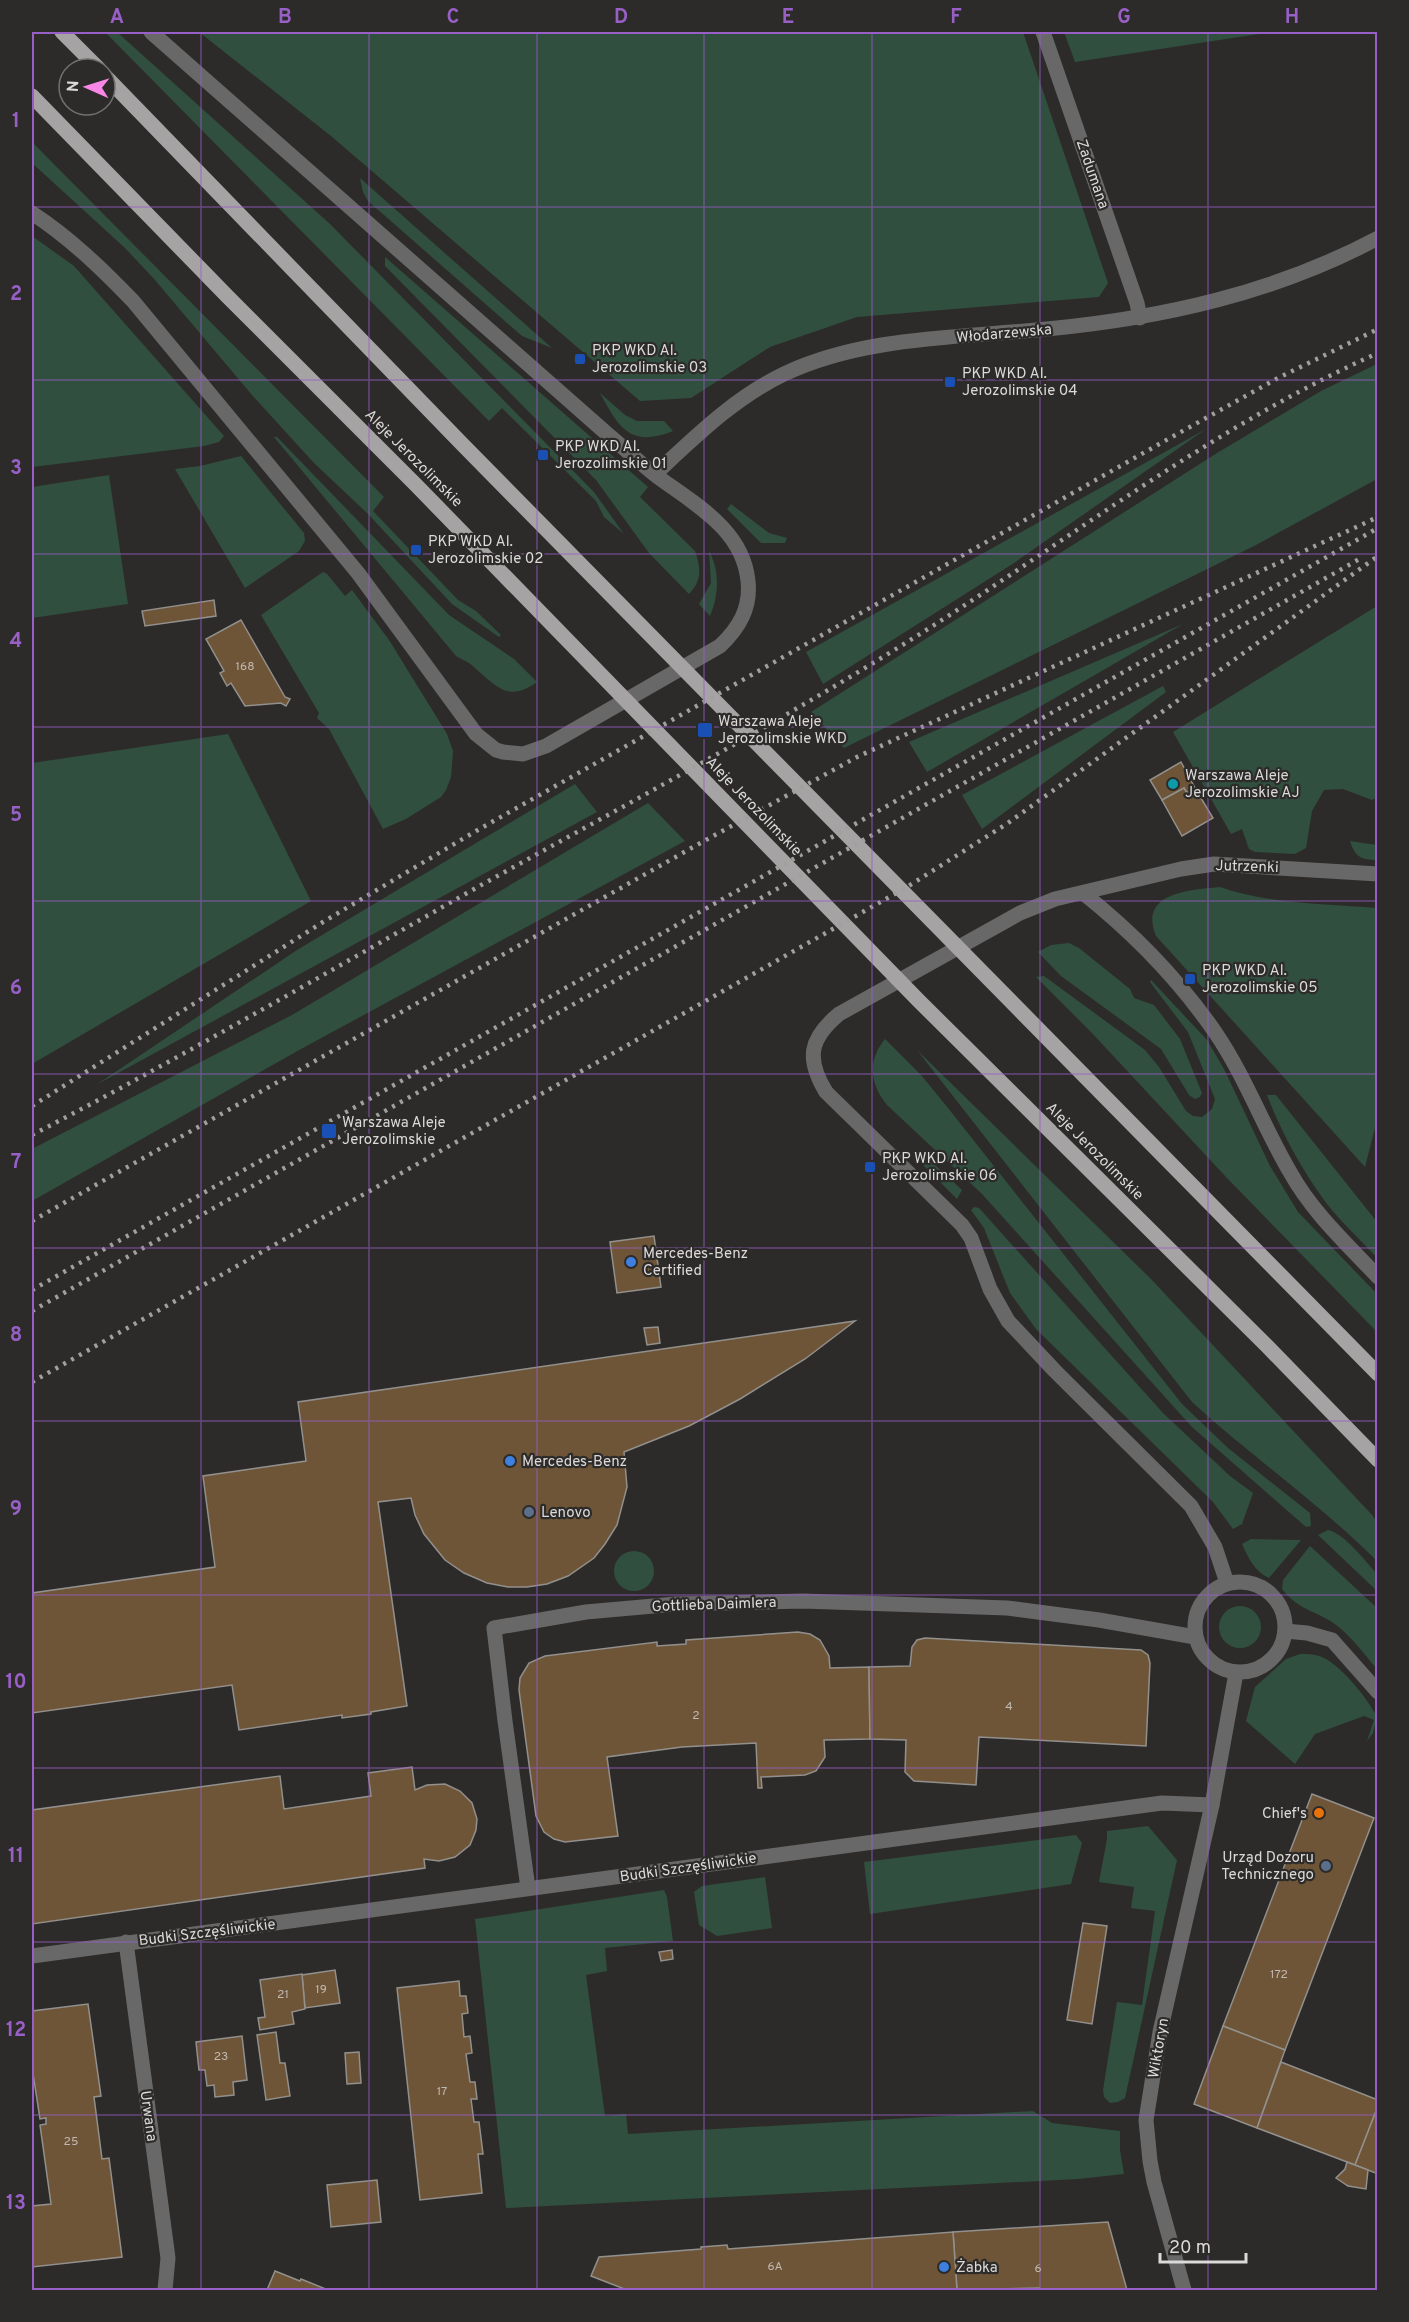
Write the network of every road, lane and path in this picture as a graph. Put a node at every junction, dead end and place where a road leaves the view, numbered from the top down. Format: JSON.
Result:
{"nodes":[{"id":1,"x":62,"y":32,"type":"edge"},
{"id":2,"x":151,"y":32,"type":"edge"},
{"id":3,"x":1043,"y":32,"type":"edge"},
{"id":4,"x":87,"y":57,"type":"edge"},
{"id":5,"x":117,"y":88,"type":"edge"},
{"id":6,"x":32,"y":96,"type":"edge"},
{"id":7,"x":32,"y":108,"type":"edge"},
{"id":8,"x":60,"y":126,"type":"junction"},
{"id":9,"x":32,"y":213,"type":"edge"},
{"id":10,"x":1377,"y":238,"type":"edge"},
{"id":11,"x":1140,"y":318,"type":"junction"},
{"id":12,"x":655,"y":474,"type":"junction"},
{"id":13,"x":1377,"y":874,"type":"edge"},
{"id":14,"x":1083,"y":892,"type":"junction"},
{"id":15,"x":1377,"y":1277,"type":"edge"},
{"id":16,"x":1377,"y":1374,"type":"edge"},
{"id":17,"x":1377,"y":1460,"type":"edge"},
{"id":18,"x":1227,"y":1583,"type":"junction"},
{"id":19,"x":1285,"y":1631,"type":"junction"},
{"id":20,"x":1195,"y":1637,"type":"junction"},
{"id":21,"x":1236,"y":1673,"type":"junction"},
{"id":22,"x":1377,"y":1692,"type":"edge"},
{"id":23,"x":1212,"y":1805,"type":"junction"},
{"id":24,"x":528,"y":1888,"type":"junction"},
{"id":25,"x":126,"y":1942,"type":"junction"},
{"id":26,"x":32,"y":1956,"type":"edge"},
{"id":27,"x":165,"y":2290,"type":"edge"},
{"id":28,"x":1184,"y":2290,"type":"edge"}],
"edges":[{"from":1,"to":4,"type":"main road"},
{"from":2,"to":12,"type":"street"},
{"from":3,"to":11,"type":"street","name":"Zadumana"},
{"from":5,"to":16,"type":"main road"},
{"from":6,"to":8,"type":"main road","name":"Aleje Jerozolimskie"},
{"from":7,"to":8,"type":"main road"},
{"from":8,"to":17,"type":"main road","name":"Aleje Jerozolimskie"},
{"from":9,"to":12,"type":"street"},
{"from":10,"to":11,"type":"street","name":"Włodarzewska"},
{"from":11,"to":12,"type":"street","name":"Włodarzewska"},
{"from":13,"to":14,"type":"street","name":"Jutrzenki"},
{"from":14,"to":15,"type":"street"},
{"from":14,"to":18,"type":"street","name":"Jutrzenki"},
{"from":18,"to":19,"type":"street"},
{"from":18,"to":20,"type":"street"},
{"from":19,"to":21,"type":"street"},
{"from":19,"to":22,"type":"street"},
{"from":20,"to":21,"type":"street"},
{"from":20,"to":24,"type":"street","name":"Gottlieba Daimlera"},
{"from":21,"to":23,"type":"street"},
{"from":23,"to":24,"type":"street","name":"Budki Szczęśliwickie"},
{"from":23,"to":28,"type":"street","name":"Wiktoryn"},
{"from":24,"to":25,"type":"street","name":"Budki Szczęśliwickie"},
{"from":25,"to":26,"type":"street","name":"Budki Szczęśliwickie"},
{"from":25,"to":27,"type":"street","name":"Urwana"}]}
